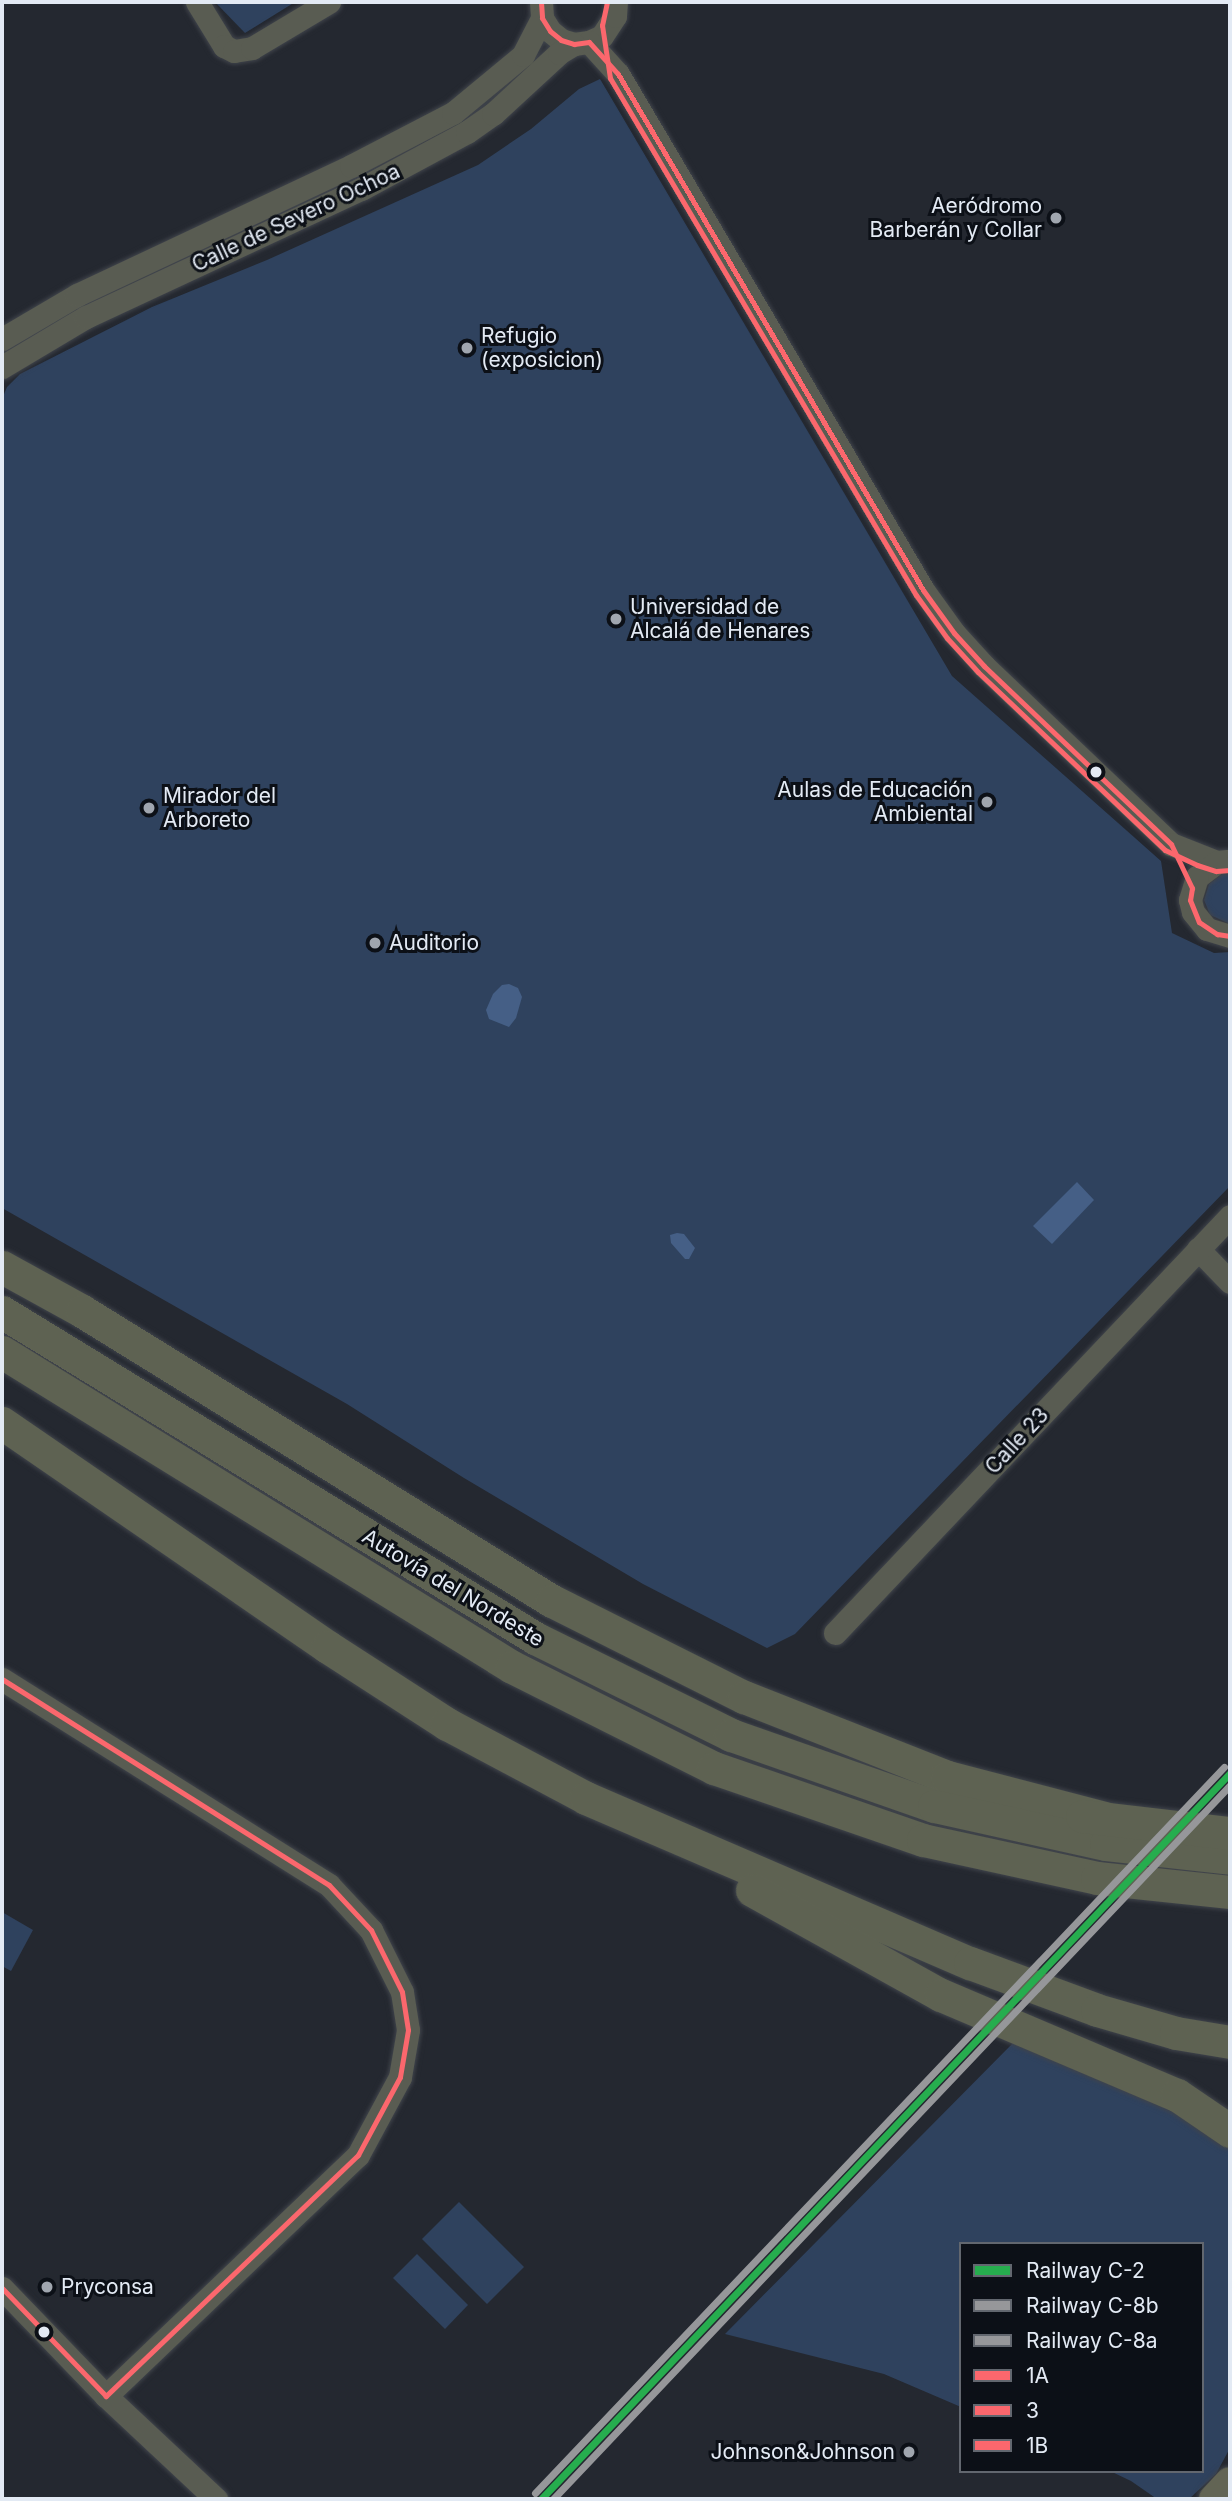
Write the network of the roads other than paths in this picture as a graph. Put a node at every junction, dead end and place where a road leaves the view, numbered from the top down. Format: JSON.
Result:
{"nodes":[{"id":1,"x":197,"y":2,"type":"edge"},
{"id":2,"x":329,"y":2,"type":"edge"},
{"id":3,"x":616,"y":2,"type":"edge"},
{"id":4,"x":542,"y":10,"type":"edge"},
{"id":5,"x":611,"y":25,"type":"junction"},
{"id":6,"x":582,"y":43,"type":"junction"},
{"id":7,"x":618,"y":74,"type":"junction"},
{"id":8,"x":2,"y":339,"type":"edge"},
{"id":9,"x":2,"y":367,"type":"edge"},
{"id":10,"x":1171,"y":844,"type":"junction"},
{"id":11,"x":1223,"y":861,"type":"edge"},
{"id":12,"x":1192,"y":888,"type":"junction"},
{"id":13,"x":1230,"y":936,"type":"edge"},
{"id":14,"x":1230,"y":1216,"type":"edge"},
{"id":15,"x":1198,"y":1250,"type":"junction"},
{"id":16,"x":2,"y":1267,"type":"edge"},
{"id":17,"x":1230,"y":1282,"type":"edge"},
{"id":18,"x":2,"y":1312,"type":"edge"},
{"id":19,"x":2,"y":1352,"type":"edge"},
{"id":20,"x":2,"y":1423,"type":"edge"},
{"id":21,"x":835,"y":1633,"type":"dead end"},
{"id":22,"x":535,"y":1638,"type":"junction"},
{"id":23,"x":2,"y":1679,"type":"edge"},
{"id":24,"x":477,"y":1741,"type":"junction"},
{"id":25,"x":941,"y":1790,"type":"junction"},
{"id":26,"x":1230,"y":1833,"type":"edge"},
{"id":27,"x":1230,"y":1858,"type":"edge"},
{"id":28,"x":1230,"y":1892,"type":"edge"},
{"id":29,"x":1230,"y":2042,"type":"edge"},
{"id":30,"x":1230,"y":2131,"type":"edge"},
{"id":31,"x":2,"y":2288,"type":"edge"},
{"id":32,"x":106,"y":2396,"type":"junction"},
{"id":33,"x":1230,"y":2482,"type":"edge"},
{"id":34,"x":216,"y":2499,"type":"edge"},
{"id":35,"x":1214,"y":2499,"type":"edge"}],
"edges":[{"from":1,"to":2,"type":"street"},
{"from":3,"to":5,"type":"street"},
{"from":4,"to":6,"type":"street"},
{"from":4,"to":8,"type":"street","name":"Calle de Severo Ochoa"},
{"from":5,"to":6,"type":"street","name":"Calle de Severo Ochoa"},
{"from":5,"to":7,"type":"street"},
{"from":6,"to":7,"type":"street"},
{"from":6,"to":9,"type":"street","name":"Calle de Severo Ochoa"},
{"from":7,"to":10,"type":"street"},
{"from":10,"to":11,"type":"street"},
{"from":10,"to":12,"type":"street"},
{"from":11,"to":12,"type":"street"},
{"from":12,"to":13,"type":"street"},
{"from":14,"to":15,"type":"street","name":"Calle 23"},
{"from":15,"to":17,"type":"street"},
{"from":15,"to":21,"type":"street","name":"Calle 23"},
{"from":16,"to":25,"type":"highway"},
{"from":18,"to":22,"type":"highway","name":"Autovía del Nordeste"},
{"from":19,"to":28,"type":"highway"},
{"from":20,"to":24,"type":"highway"},
{"from":22,"to":25,"type":"highway"},
{"from":22,"to":25,"type":"highway","name":"Autovía del Nordeste"},
{"from":23,"to":32,"type":"street"},
{"from":24,"to":29,"type":"highway"},
{"from":24,"to":30,"type":"highway"},
{"from":25,"to":26,"type":"highway"},
{"from":25,"to":27,"type":"highway"},
{"from":31,"to":32,"type":"street"},
{"from":32,"to":34,"type":"street"},
{"from":33,"to":35,"type":"main road"}]}
